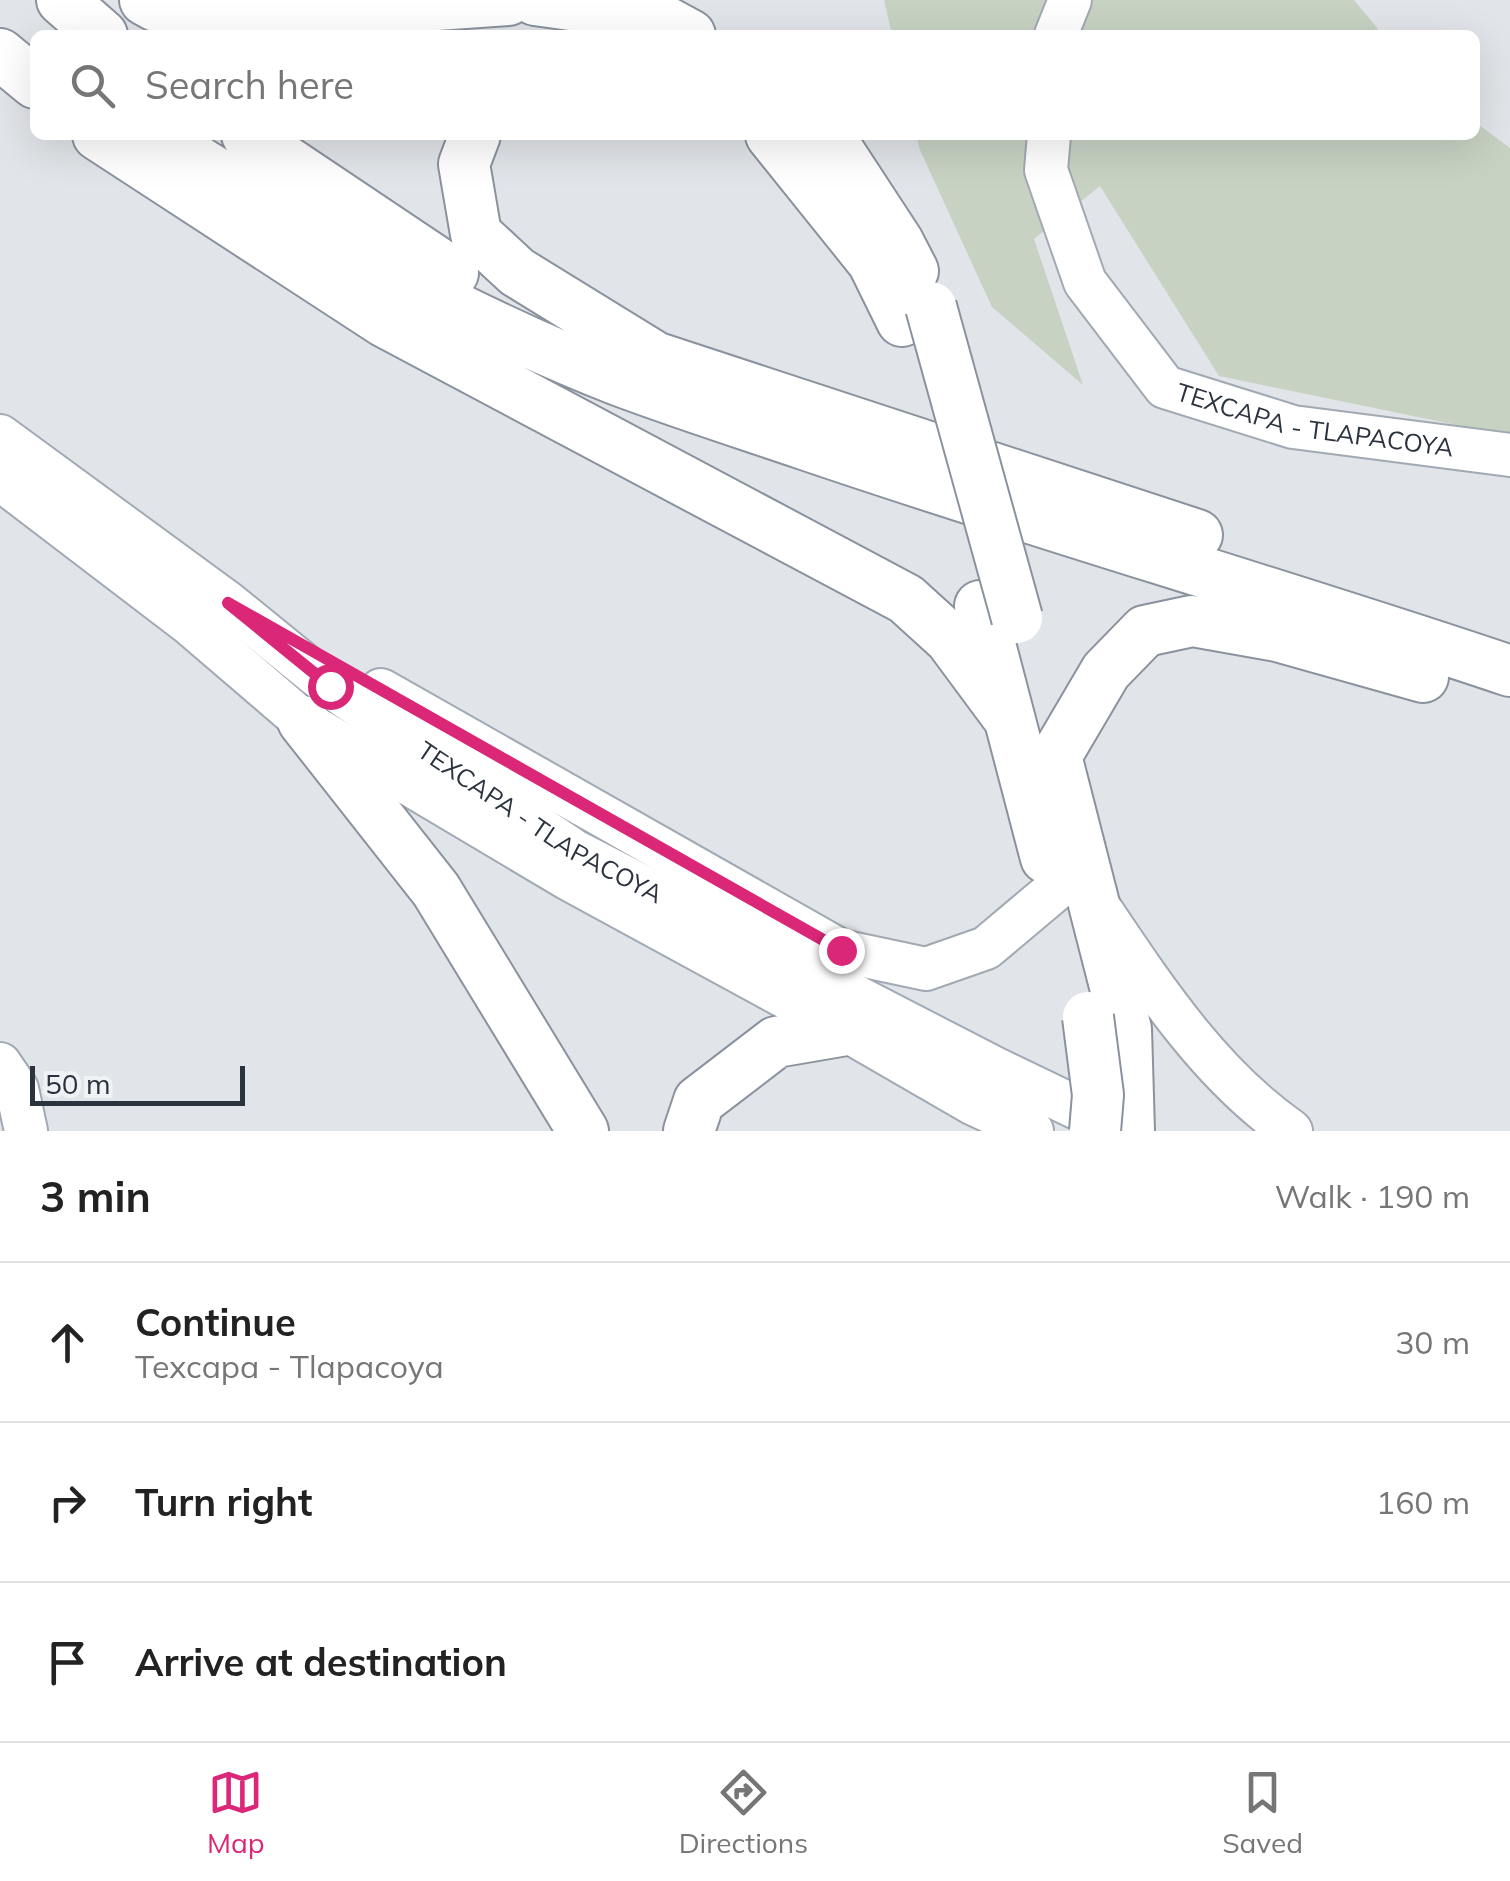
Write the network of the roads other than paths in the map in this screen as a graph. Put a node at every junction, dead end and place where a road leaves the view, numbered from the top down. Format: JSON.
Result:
{"nodes":[{"id":1,"x":62,"y":0,"type":"edge"},
{"id":2,"x":144,"y":0,"type":"edge"},
{"id":3,"x":508,"y":0,"type":"edge"},
{"id":4,"x":535,"y":0,"type":"edge"},
{"id":5,"x":1070,"y":0,"type":"edge"},
{"id":6,"x":0,"y":24,"type":"edge"},
{"id":7,"x":96,"y":30,"type":"edge"},
{"id":8,"x":681,"y":30,"type":"edge"},
{"id":9,"x":1058,"y":30,"type":"edge"},
{"id":10,"x":30,"y":46,"type":"edge"},
{"id":11,"x":0,"y":54,"type":"edge"},
{"id":12,"x":30,"y":78,"type":"edge"},
{"id":13,"x":106,"y":140,"type":"edge"},
{"id":14,"x":166,"y":140,"type":"edge"},
{"id":15,"x":254,"y":140,"type":"edge"},
{"id":16,"x":473,"y":140,"type":"edge"},
{"id":17,"x":775,"y":140,"type":"edge"},
{"id":18,"x":831,"y":140,"type":"edge"},
{"id":19,"x":1048,"y":140,"type":"edge"},
{"id":20,"x":917,"y":314,"type":"junction"},
{"id":21,"x":656,"y":357,"type":"junction"},
{"id":22,"x":0,"y":436,"type":"edge"},
{"id":23,"x":1510,"y":455,"type":"edge"},
{"id":24,"x":0,"y":479,"type":"edge"},
{"id":25,"x":228,"y":603,"type":"junction"},
{"id":26,"x":999,"y":612,"type":"junction"},
{"id":27,"x":1510,"y":638,"type":"edge"},
{"id":28,"x":1510,"y":671,"type":"edge"},
{"id":29,"x":1510,"y":701,"type":"edge"},
{"id":30,"x":1010,"y":720,"type":"junction"},
{"id":31,"x":303,"y":721,"type":"junction"},
{"id":32,"x":1056,"y":756,"type":"junction"},
{"id":33,"x":1073,"y":892,"type":"junction"},
{"id":34,"x":1107,"y":1023,"type":"junction"},
{"id":35,"x":846,"y":1030,"type":"junction"},
{"id":36,"x":0,"y":1064,"type":"edge"},
{"id":37,"x":26,"y":1131,"type":"edge"},
{"id":38,"x":582,"y":1131,"type":"edge"},
{"id":39,"x":689,"y":1131,"type":"edge"},
{"id":40,"x":1032,"y":1131,"type":"edge"},
{"id":41,"x":1096,"y":1131,"type":"edge"},
{"id":42,"x":1127,"y":1131,"type":"edge"},
{"id":43,"x":1290,"y":1131,"type":"edge"}],
"edges":[{"from":1,"to":7,"type":"highway"},
{"from":2,"to":3,"type":"highway"},
{"from":4,"to":8,"type":"highway"},
{"from":5,"to":9,"type":"main road"},
{"from":6,"to":10,"type":"highway"},
{"from":11,"to":12,"type":"highway"},
{"from":13,"to":30,"type":"highway"},
{"from":14,"to":28,"type":"highway"},
{"from":15,"to":21,"type":"highway"},
{"from":16,"to":21,"type":"highway"},
{"from":17,"to":20,"type":"highway"},
{"from":18,"to":20,"type":"highway"},
{"from":19,"to":23,"type":"main road","name":"TEXCAPA - TLAPACOYA"},
{"from":20,"to":26,"type":"highway"},
{"from":21,"to":27,"type":"highway"},
{"from":22,"to":25,"type":"main road","name":"TEXCAPA - TLAPACOYA"},
{"from":24,"to":31,"type":"main road","name":"TEXCAPA - TLAPACOYA"},
{"from":25,"to":33,"type":"main road"},
{"from":25,"to":42,"type":"main road","name":"TEXCAPA - TLAPACOYA"},
{"from":26,"to":30,"type":"highway"},
{"from":26,"to":32,"type":"highway"},
{"from":29,"to":32,"type":"highway"},
{"from":30,"to":33,"type":"highway"},
{"from":31,"to":35,"type":"main road","name":"TEXCAPA - TLAPACOYA"},
{"from":31,"to":38,"type":"highway"},
{"from":32,"to":33,"type":"highway"},
{"from":33,"to":34,"type":"highway"},
{"from":33,"to":43,"type":"main road"},
{"from":34,"to":41,"type":"highway","bridge":true},
{"from":34,"to":42,"type":"highway"},
{"from":35,"to":39,"type":"highway"},
{"from":35,"to":40,"type":"main road","name":"TEXCAPA - TLAPACOYA"},
{"from":36,"to":37,"type":"main road"}]}
